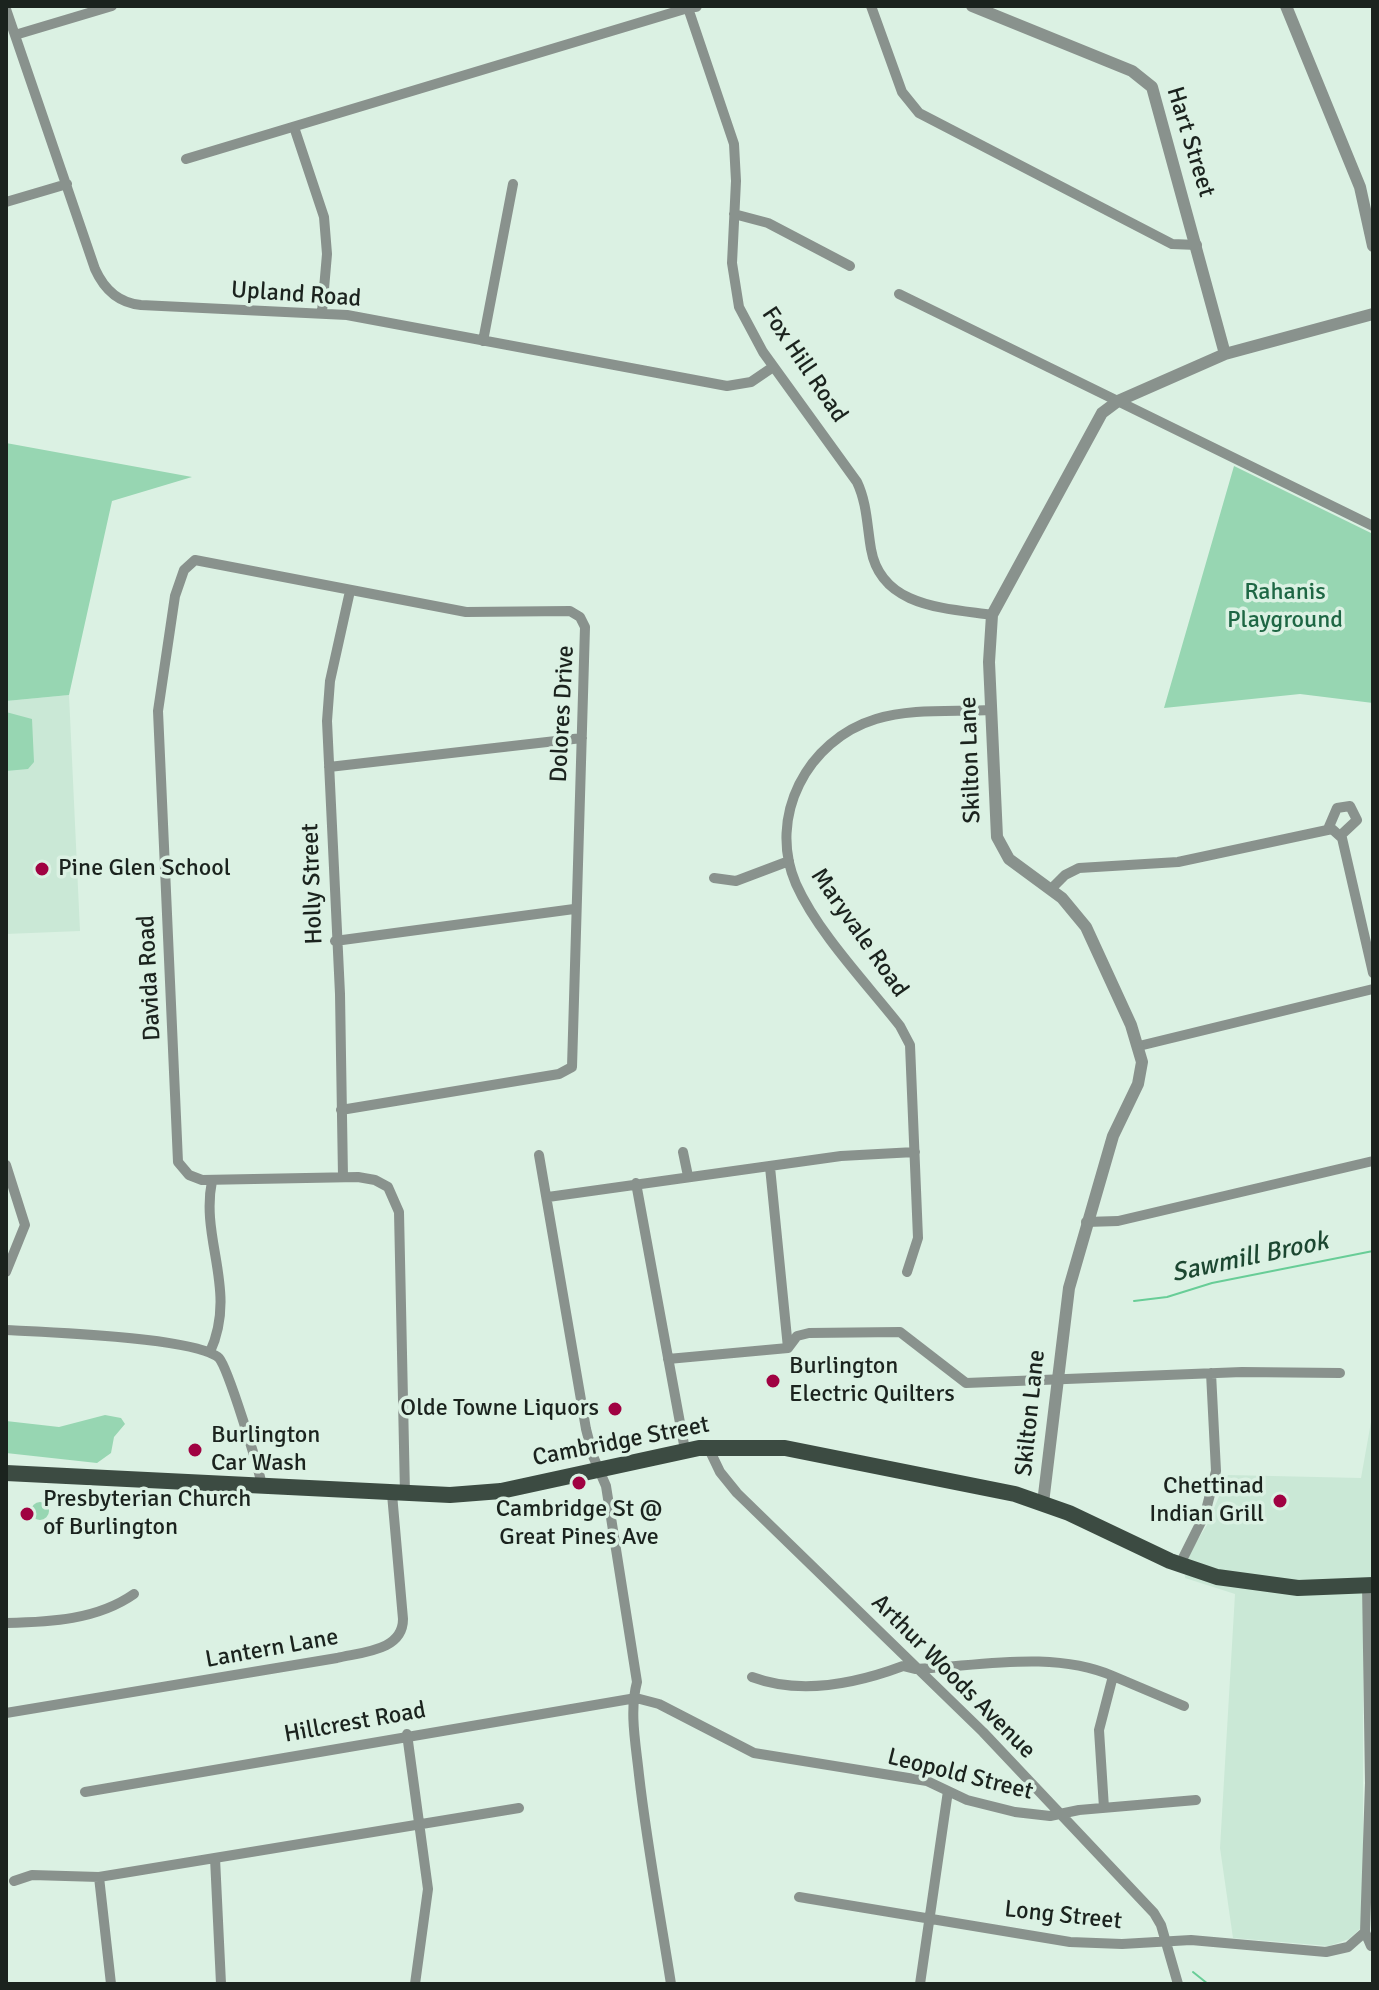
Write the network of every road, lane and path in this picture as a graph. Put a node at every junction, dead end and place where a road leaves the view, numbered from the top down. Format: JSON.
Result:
{"nodes":[{"id":1,"x":112,"y":6,"type":"edge"},
{"id":2,"x":871,"y":6,"type":"edge"},
{"id":3,"x":972,"y":6,"type":"edge"},
{"id":4,"x":1286,"y":6,"type":"edge"},
{"id":5,"x":691,"y":7,"type":"edge"},
{"id":6,"x":6,"y":9,"type":"edge"},
{"id":7,"x":11,"y":32,"type":"edge"},
{"id":8,"x":294,"y":127,"type":"junction"},
{"id":9,"x":186,"y":159,"type":"dead end"},
{"id":10,"x":67,"y":184,"type":"junction"},
{"id":11,"x":513,"y":184,"type":"dead end"},
{"id":12,"x":6,"y":202,"type":"edge"},
{"id":13,"x":734,"y":214,"type":"junction"},
{"id":14,"x":1197,"y":245,"type":"junction"},
{"id":15,"x":1373,"y":246,"type":"edge"},
{"id":16,"x":850,"y":266,"type":"dead end"},
{"id":17,"x":899,"y":294,"type":"dead end"},
{"id":18,"x":322,"y":312,"type":"junction"},
{"id":19,"x":1373,"y":314,"type":"edge"},
{"id":20,"x":483,"y":341,"type":"junction"},
{"id":21,"x":1225,"y":354,"type":"junction"},
{"id":22,"x":773,"y":367,"type":"junction"},
{"id":23,"x":1118,"y":401,"type":"junction"},
{"id":24,"x":1373,"y":526,"type":"edge"},
{"id":25,"x":189,"y":564,"type":"joint"},
{"id":26,"x":350,"y":591,"type":"junction"},
{"id":27,"x":992,"y":615,"type":"junction"},
{"id":28,"x":991,"y":710,"type":"junction"},
{"id":29,"x":582,"y":738,"type":"junction"},
{"id":30,"x":329,"y":767,"type":"junction"},
{"id":31,"x":1328,"y":829,"type":"junction"},
{"id":32,"x":1341,"y":835,"type":"junction"},
{"id":33,"x":789,"y":861,"type":"junction"},
{"id":34,"x":714,"y":878,"type":"dead end"},
{"id":35,"x":1051,"y":889,"type":"junction"},
{"id":36,"x":574,"y":909,"type":"junction"},
{"id":37,"x":335,"y":941,"type":"junction"},
{"id":38,"x":1373,"y":973,"type":"edge"},
{"id":39,"x":1373,"y":989,"type":"edge"},
{"id":40,"x":1139,"y":1046,"type":"junction"},
{"id":41,"x":341,"y":1110,"type":"junction"},
{"id":42,"x":683,"y":1152,"type":"dead end"},
{"id":43,"x":915,"y":1152,"type":"junction"},
{"id":44,"x":539,"y":1155,"type":"dead end"},
{"id":45,"x":1373,"y":1161,"type":"edge"},
{"id":46,"x":6,"y":1165,"type":"edge"},
{"id":47,"x":770,"y":1167,"type":"junction"},
{"id":48,"x":688,"y":1176,"type":"junction"},
{"id":49,"x":343,"y":1177,"type":"junction"},
{"id":50,"x":212,"y":1181,"type":"junction"},
{"id":51,"x":636,"y":1183,"type":"junction"},
{"id":52,"x":548,"y":1197,"type":"junction"},
{"id":53,"x":1086,"y":1222,"type":"junction"},
{"id":54,"x":6,"y":1272,"type":"edge"},
{"id":55,"x":907,"y":1272,"type":"dead end"},
{"id":56,"x":6,"y":1330,"type":"edge"},
{"id":57,"x":788,"y":1348,"type":"junction"},
{"id":58,"x":210,"y":1352,"type":"junction"},
{"id":59,"x":668,"y":1359,"type":"junction"},
{"id":60,"x":1211,"y":1373,"type":"junction"},
{"id":61,"x":1340,"y":1373,"type":"dead end"},
{"id":62,"x":1056,"y":1379,"type":"junction"},
{"id":63,"x":1034,"y":1380,"type":"junction"},
{"id":64,"x":1054,"y":1396,"type":"junction"},
{"id":65,"x":708,"y":1447,"type":"junction"},
{"id":66,"x":685,"y":1450,"type":"junction"},
{"id":67,"x":599,"y":1469,"type":"junction"},
{"id":68,"x":6,"y":1473,"type":"edge"},
{"id":69,"x":262,"y":1486,"type":"junction"},
{"id":70,"x":399,"y":1494,"type":"junction"},
{"id":71,"x":1043,"y":1503,"type":"junction"},
{"id":72,"x":1180,"y":1564,"type":"junction"},
{"id":73,"x":1371,"y":1583,"type":"edge"},
{"id":74,"x":134,"y":1594,"type":"dead end"},
{"id":75,"x":6,"y":1623,"type":"edge"},
{"id":76,"x":915,"y":1669,"type":"junction"},
{"id":77,"x":1113,"y":1676,"type":"junction"},
{"id":78,"x":752,"y":1677,"type":"dead end"},
{"id":79,"x":633,"y":1698,"type":"junction"},
{"id":80,"x":1184,"y":1706,"type":"dead end"},
{"id":81,"x":6,"y":1713,"type":"edge"},
{"id":82,"x":407,"y":1734,"type":"junction"},
{"id":83,"x":948,"y":1791,"type":"junction"},
{"id":84,"x":85,"y":1792,"type":"dead end"},
{"id":85,"x":1196,"y":1800,"type":"dead end"},
{"id":86,"x":519,"y":1808,"type":"dead end"},
{"id":87,"x":1104,"y":1808,"type":"junction"},
{"id":88,"x":1060,"y":1815,"type":"junction"},
{"id":89,"x":420,"y":1823,"type":"junction"},
{"id":90,"x":215,"y":1858,"type":"junction"},
{"id":91,"x":99,"y":1877,"type":"junction"},
{"id":92,"x":14,"y":1881,"type":"dead end"},
{"id":93,"x":799,"y":1897,"type":"dead end"},
{"id":94,"x":929,"y":1919,"type":"junction"},
{"id":95,"x":1365,"y":1932,"type":"junction"},
{"id":96,"x":1163,"y":1940,"type":"junction"},
{"id":97,"x":1371,"y":1946,"type":"edge"},
{"id":98,"x":111,"y":1984,"type":"edge"},
{"id":99,"x":221,"y":1984,"type":"edge"},
{"id":100,"x":415,"y":1984,"type":"edge"},
{"id":101,"x":671,"y":1984,"type":"edge"},
{"id":102,"x":920,"y":1984,"type":"edge"},
{"id":103,"x":1178,"y":1984,"type":"edge"}],
"edges":[{"from":1,"to":7,"type":"street"},
{"from":2,"to":14,"type":"street"},
{"from":3,"to":14,"type":"street","name":"Hart Street"},
{"from":4,"to":15,"type":"street"},
{"from":5,"to":8,"type":"street"},
{"from":5,"to":13,"type":"street","name":"Fox Hill Road"},
{"from":6,"to":7,"type":"street","name":"Upland Road"},
{"from":7,"to":10,"type":"street","name":"Upland Road"},
{"from":8,"to":9,"type":"street"},
{"from":8,"to":18,"type":"street"},
{"from":10,"to":12,"type":"street"},
{"from":10,"to":18,"type":"street","name":"Upland Road"},
{"from":11,"to":20,"type":"street"},
{"from":13,"to":16,"type":"street"},
{"from":13,"to":22,"type":"street","name":"Fox Hill Road"},
{"from":14,"to":21,"type":"street","name":"Hart Street"},
{"from":17,"to":23,"type":"street"},
{"from":18,"to":20,"type":"street","name":"Upland Road"},
{"from":19,"to":21,"type":"street","name":"Skilton Lane"},
{"from":20,"to":22,"type":"street","name":"Upland Road"},
{"from":21,"to":23,"type":"street","name":"Skilton Lane"},
{"from":22,"to":27,"type":"street","name":"Fox Hill Road"},
{"from":23,"to":24,"type":"street"},
{"from":23,"to":27,"type":"street","name":"Skilton Lane"},
{"from":25,"to":26,"type":"street","name":"Dolores Drive"},
{"from":25,"to":50,"type":"street","name":"Davida Road"},
{"from":26,"to":29,"type":"street","name":"Dolores Drive"},
{"from":26,"to":30,"type":"street","name":"Holly Street"},
{"from":27,"to":28,"type":"street","name":"Skilton Lane"},
{"from":28,"to":33,"type":"street","name":"Maryvale Road"},
{"from":28,"to":35,"type":"street","name":"Skilton Lane"},
{"from":29,"to":30,"type":"street"},
{"from":29,"to":36,"type":"street","name":"Dolores Drive"},
{"from":30,"to":37,"type":"street","name":"Holly Street"},
{"from":31,"to":32,"type":"street"},
{"from":31,"to":32,"type":"street"},
{"from":31,"to":35,"type":"street"},
{"from":32,"to":38,"type":"street"},
{"from":33,"to":34,"type":"street"},
{"from":33,"to":43,"type":"street","name":"Maryvale Road"},
{"from":35,"to":40,"type":"street","name":"Skilton Lane"},
{"from":36,"to":37,"type":"street"},
{"from":36,"to":41,"type":"street","name":"Dolores Drive"},
{"from":37,"to":41,"type":"street","name":"Holly Street"},
{"from":39,"to":40,"type":"street"},
{"from":40,"to":53,"type":"street","name":"Skilton Lane"},
{"from":41,"to":49,"type":"street","name":"Holly Street"},
{"from":42,"to":48,"type":"street"},
{"from":43,"to":47,"type":"street"},
{"from":43,"to":55,"type":"street","name":"Maryvale Road"},
{"from":44,"to":52,"type":"street"},
{"from":45,"to":53,"type":"street"},
{"from":46,"to":54,"type":"street"},
{"from":47,"to":48,"type":"street"},
{"from":47,"to":57,"type":"street"},
{"from":48,"to":51,"type":"street"},
{"from":49,"to":50,"type":"street"},
{"from":49,"to":70,"type":"street","name":"Lantern Lane"},
{"from":50,"to":58,"type":"street"},
{"from":51,"to":52,"type":"street"},
{"from":51,"to":59,"type":"street"},
{"from":52,"to":67,"type":"street"},
{"from":53,"to":62,"type":"street","name":"Skilton Lane"},
{"from":56,"to":58,"type":"street"},
{"from":57,"to":59,"type":"street"},
{"from":57,"to":63,"type":"street"},
{"from":58,"to":69,"type":"street"},
{"from":59,"to":66,"type":"street"},
{"from":60,"to":61,"type":"street"},
{"from":60,"to":62,"type":"street"},
{"from":60,"to":72,"type":"street"},
{"from":62,"to":63,"type":"street"},
{"from":62,"to":64,"type":"street","name":"Skilton Lane"},
{"from":63,"to":64,"type":"street"},
{"from":64,"to":71,"type":"street","name":"Skilton Lane"},
{"from":65,"to":66,"type":"main road","name":"Cambridge Street"},
{"from":65,"to":71,"type":"main road","name":"Cambridge Street"},
{"from":65,"to":76,"type":"street","name":"Arthur Woods Avenue"},
{"from":66,"to":67,"type":"main road","name":"Cambridge Street"},
{"from":67,"to":70,"type":"main road","name":"Cambridge Street"},
{"from":67,"to":79,"type":"street"},
{"from":68,"to":69,"type":"main road","name":"Cambridge Street"},
{"from":69,"to":70,"type":"main road","name":"Cambridge Street"},
{"from":70,"to":81,"type":"street","name":"Lantern Lane"},
{"from":71,"to":72,"type":"main road","name":"Cambridge Street"},
{"from":72,"to":73,"type":"main road","name":"Cambridge Street"},
{"from":73,"to":95,"type":"street"},
{"from":74,"to":75,"type":"street"},
{"from":76,"to":77,"type":"street"},
{"from":76,"to":78,"type":"street"},
{"from":76,"to":88,"type":"street","name":"Arthur Woods Avenue"},
{"from":77,"to":80,"type":"street"},
{"from":77,"to":87,"type":"street"},
{"from":79,"to":82,"type":"street","name":"Hillcrest Road"},
{"from":79,"to":83,"type":"street","name":"Leopold Street"},
{"from":79,"to":101,"type":"street"},
{"from":82,"to":84,"type":"street","name":"Hillcrest Road"},
{"from":82,"to":89,"type":"street"},
{"from":83,"to":88,"type":"street","name":"Leopold Street"},
{"from":83,"to":94,"type":"street"},
{"from":85,"to":87,"type":"street","name":"Leopold Street"},
{"from":86,"to":89,"type":"street"},
{"from":87,"to":88,"type":"street","name":"Leopold Street"},
{"from":88,"to":96,"type":"street","name":"Arthur Woods Avenue"},
{"from":89,"to":90,"type":"street"},
{"from":89,"to":100,"type":"street"},
{"from":90,"to":91,"type":"street"},
{"from":90,"to":99,"type":"street"},
{"from":91,"to":92,"type":"street"},
{"from":91,"to":98,"type":"street"},
{"from":93,"to":94,"type":"street","name":"Long Street"},
{"from":94,"to":96,"type":"street","name":"Long Street"},
{"from":94,"to":102,"type":"street"},
{"from":95,"to":96,"type":"street","name":"Long Street"},
{"from":95,"to":97,"type":"street"},
{"from":96,"to":103,"type":"street","name":"Arthur Woods Avenue"}]}
